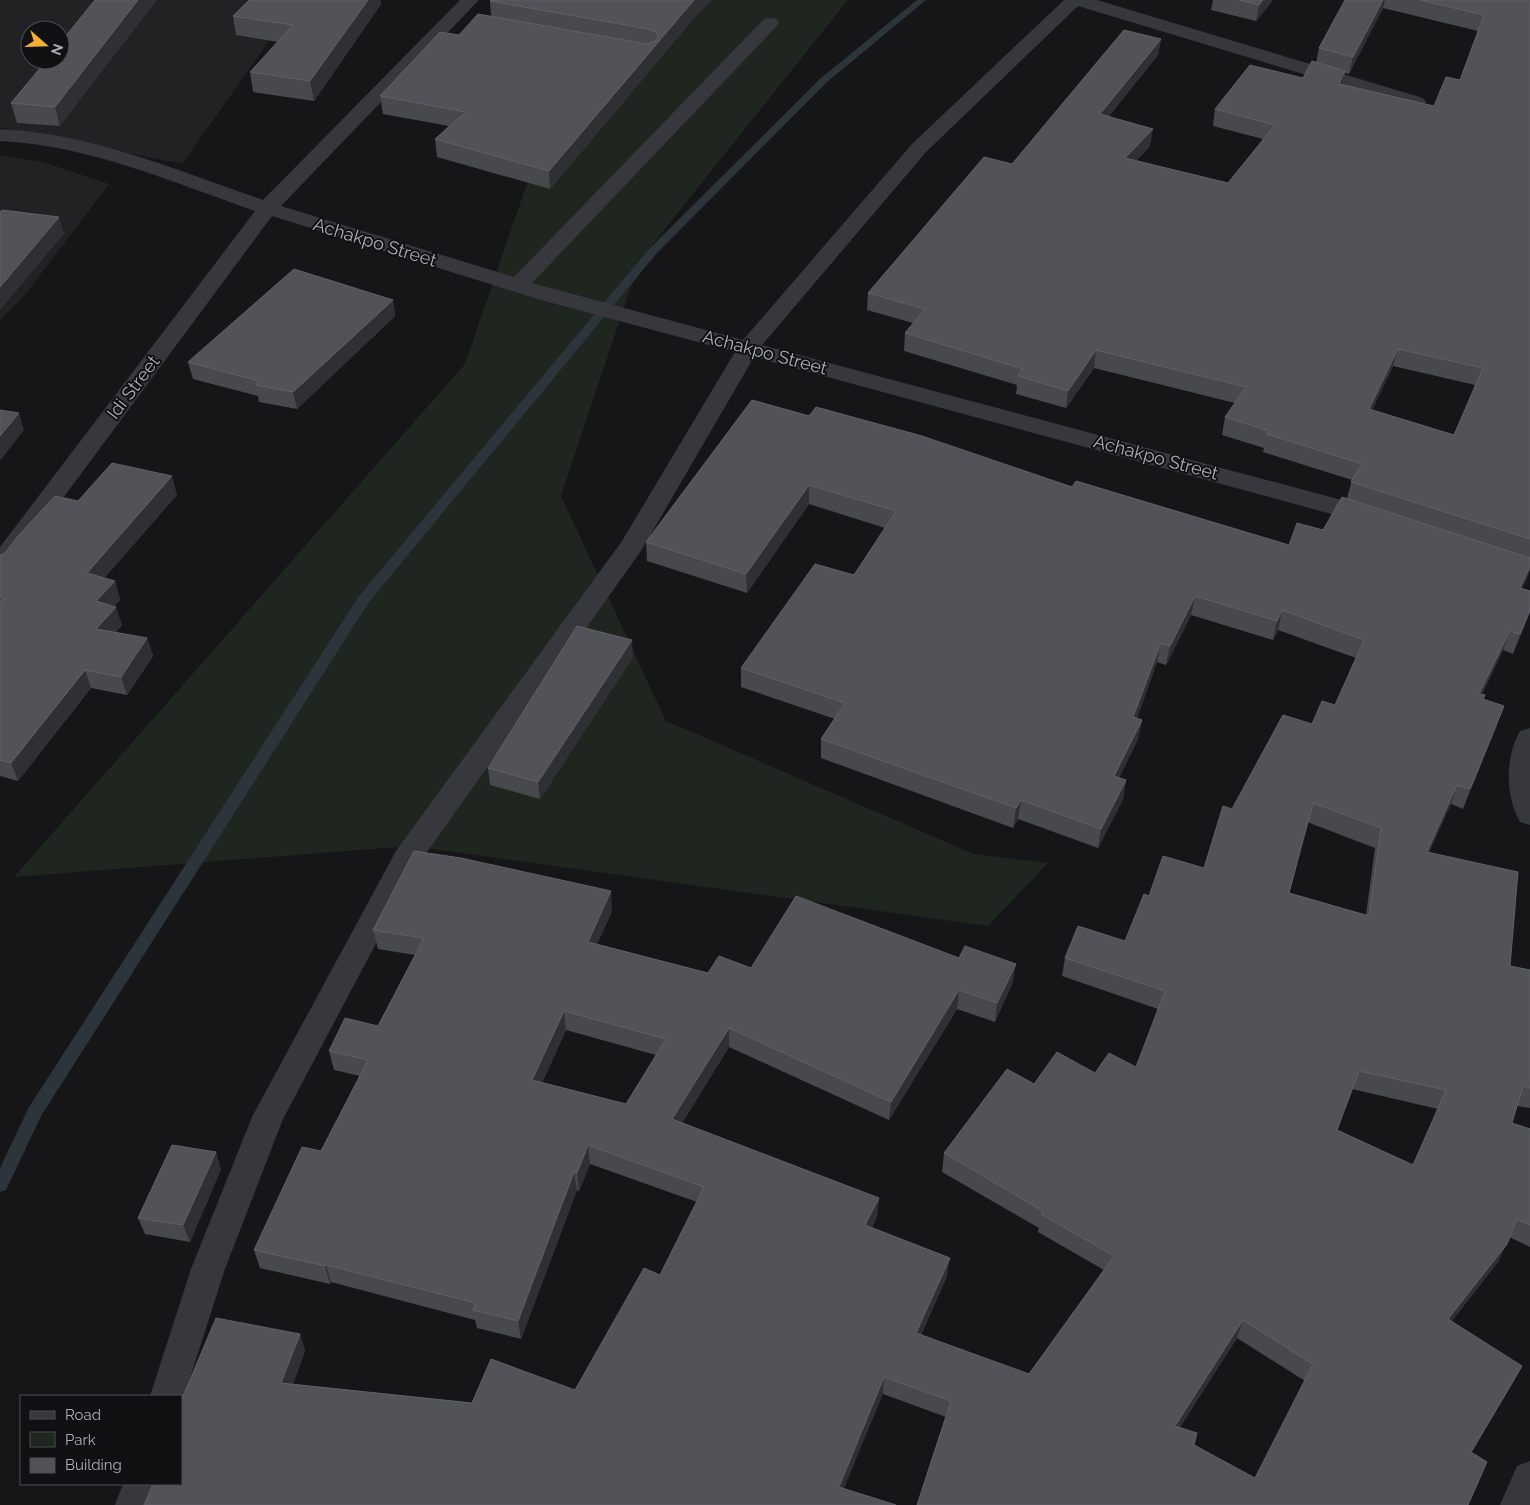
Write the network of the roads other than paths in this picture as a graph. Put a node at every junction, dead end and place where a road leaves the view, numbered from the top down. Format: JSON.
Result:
{"nodes":[{"id":1,"x":470,"y":0,"type":"edge"},
{"id":2,"x":1074,"y":0,"type":"edge"},
{"id":3,"x":1078,"y":0,"type":"edge"},
{"id":4,"x":452,"y":20,"type":"junction"},
{"id":5,"x":471,"y":23,"type":"edge"},
{"id":6,"x":770,"y":23,"type":"dead end"},
{"id":7,"x":1416,"y":102,"type":"edge"},
{"id":8,"x":0,"y":135,"type":"edge"},
{"id":9,"x":267,"y":208,"type":"junction"},
{"id":10,"x":518,"y":286,"type":"junction"},
{"id":11,"x":748,"y":348,"type":"junction"},
{"id":12,"x":1394,"y":525,"type":"edge"},
{"id":13,"x":0,"y":565,"type":"edge"},
{"id":14,"x":1530,"y":738,"type":"edge"},
{"id":15,"x":1530,"y":814,"type":"edge"},
{"id":16,"x":168,"y":1395,"type":"edge"},
{"id":17,"x":1530,"y":1479,"type":"edge"},
{"id":18,"x":140,"y":1485,"type":"edge"},
{"id":19,"x":134,"y":1505,"type":"edge"},
{"id":20,"x":1519,"y":1505,"type":"edge"}],
"edges":[{"from":1,"to":4,"type":"street","name":"Idi Street"},
{"from":2,"to":11,"type":"street"},
{"from":3,"to":7,"type":"street"},
{"from":4,"to":5,"type":"street"},
{"from":4,"to":9,"type":"street","name":"Idi Street"},
{"from":6,"to":10,"type":"street"},
{"from":8,"to":9,"type":"street","name":"Achakpo Street"},
{"from":9,"to":10,"type":"street","name":"Achakpo Street"},
{"from":9,"to":13,"type":"street","name":"Idi Street"},
{"from":10,"to":11,"type":"street","name":"Achakpo Street"},
{"from":11,"to":12,"type":"street","name":"Achakpo Street"},
{"from":11,"to":16,"type":"street"},
{"from":14,"to":15,"type":"street"},
{"from":17,"to":20,"type":"street"},
{"from":18,"to":19,"type":"street"}]}
